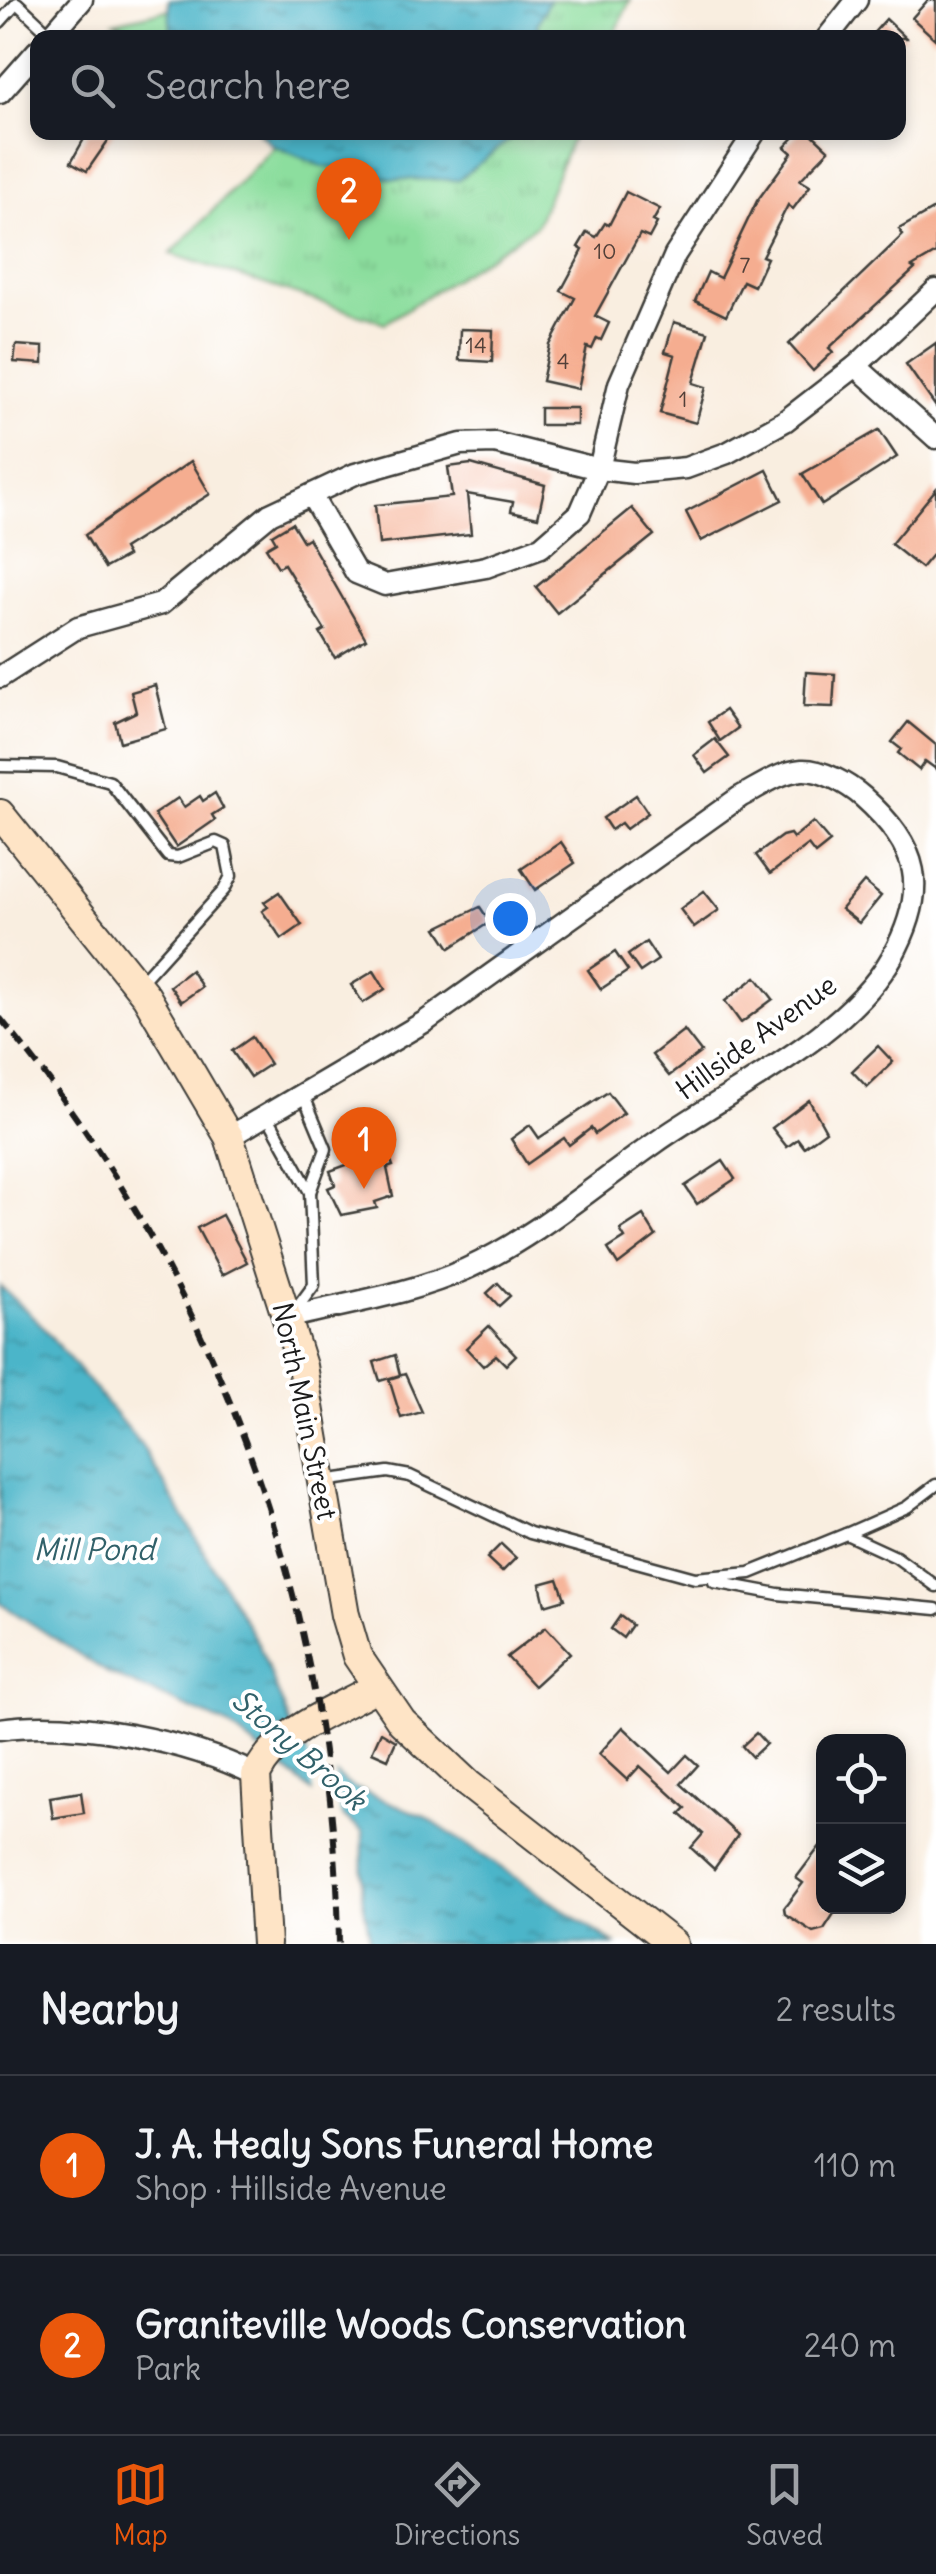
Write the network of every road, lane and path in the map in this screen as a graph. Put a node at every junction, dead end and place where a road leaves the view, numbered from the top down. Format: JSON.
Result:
{"nodes":[{"id":1,"x":82,"y":0,"type":"edge"},
{"id":2,"x":857,"y":0,"type":"edge"},
{"id":3,"x":16,"y":2,"type":"edge"},
{"id":4,"x":0,"y":22,"type":"edge"},
{"id":5,"x":38,"y":30,"type":"edge"},
{"id":6,"x":56,"y":30,"type":"edge"},
{"id":7,"x":833,"y":30,"type":"edge"},
{"id":8,"x":30,"y":59,"type":"edge"},
{"id":9,"x":0,"y":93,"type":"edge"},
{"id":10,"x":749,"y":140,"type":"edge"},
{"id":11,"x":936,"y":290,"type":"edge"},
{"id":12,"x":856,"y":366,"type":"junction"},
{"id":13,"x":936,"y":438,"type":"edge"},
{"id":14,"x":599,"y":469,"type":"junction"},
{"id":15,"x":311,"y":495,"type":"junction"},
{"id":16,"x":0,"y":678,"type":"edge"},
{"id":17,"x":0,"y":766,"type":"edge"},
{"id":18,"x":0,"y":814,"type":"edge"},
{"id":19,"x":138,"y":986,"type":"junction"},
{"id":20,"x":303,"y":1094,"type":"junction"},
{"id":21,"x":268,"y":1117,"type":"junction"},
{"id":22,"x":229,"y":1137,"type":"junction"},
{"id":23,"x":310,"y":1192,"type":"junction"},
{"id":24,"x":290,"y":1317,"type":"junction"},
{"id":25,"x":322,"y":1482,"type":"junction"},
{"id":26,"x":936,"y":1485,"type":"edge"},
{"id":27,"x":846,"y":1534,"type":"junction"},
{"id":28,"x":695,"y":1578,"type":"junction"},
{"id":29,"x":936,"y":1586,"type":"edge"},
{"id":30,"x":936,"y":1609,"type":"edge"},
{"id":31,"x":376,"y":1687,"type":"junction"},
{"id":32,"x":0,"y":1730,"type":"edge"},
{"id":33,"x":261,"y":1766,"type":"junction"},
{"id":34,"x":266,"y":1944,"type":"edge"},
{"id":35,"x":674,"y":1944,"type":"edge"}],
"edges":[{"from":1,"to":6,"type":"street"},
{"from":2,"to":7,"type":"street"},
{"from":3,"to":4,"type":"lane"},
{"from":3,"to":5,"type":"lane"},
{"from":8,"to":9,"type":"street"},
{"from":10,"to":14,"type":"street"},
{"from":11,"to":12,"type":"street"},
{"from":12,"to":13,"type":"street"},
{"from":12,"to":14,"type":"street"},
{"from":14,"to":15,"type":"street"},
{"from":14,"to":15,"type":"street"},
{"from":15,"to":16,"type":"street"},
{"from":17,"to":19,"type":"lane"},
{"from":18,"to":19,"type":"main road","name":"North Main Street"},
{"from":19,"to":22,"type":"main road","name":"North Main Street"},
{"from":20,"to":21,"type":"street","name":"Hillside Avenue"},
{"from":20,"to":23,"type":"lane"},
{"from":20,"to":24,"type":"street","name":"Hillside Avenue"},
{"from":21,"to":22,"type":"street","name":"Hillside Avenue"},
{"from":21,"to":23,"type":"lane"},
{"from":22,"to":24,"type":"main road","name":"North Main Street"},
{"from":23,"to":24,"type":"lane"},
{"from":24,"to":25,"type":"main road","name":"North Main Street"},
{"from":25,"to":28,"type":"lane"},
{"from":25,"to":31,"type":"main road","name":"North Main Street"},
{"from":26,"to":27,"type":"lane"},
{"from":27,"to":28,"type":"lane"},
{"from":27,"to":29,"type":"lane"},
{"from":28,"to":30,"type":"lane"},
{"from":31,"to":33,"type":"main road"},
{"from":31,"to":35,"type":"main road","name":"North Main Street"},
{"from":32,"to":33,"type":"street"},
{"from":33,"to":34,"type":"main road"}]}
